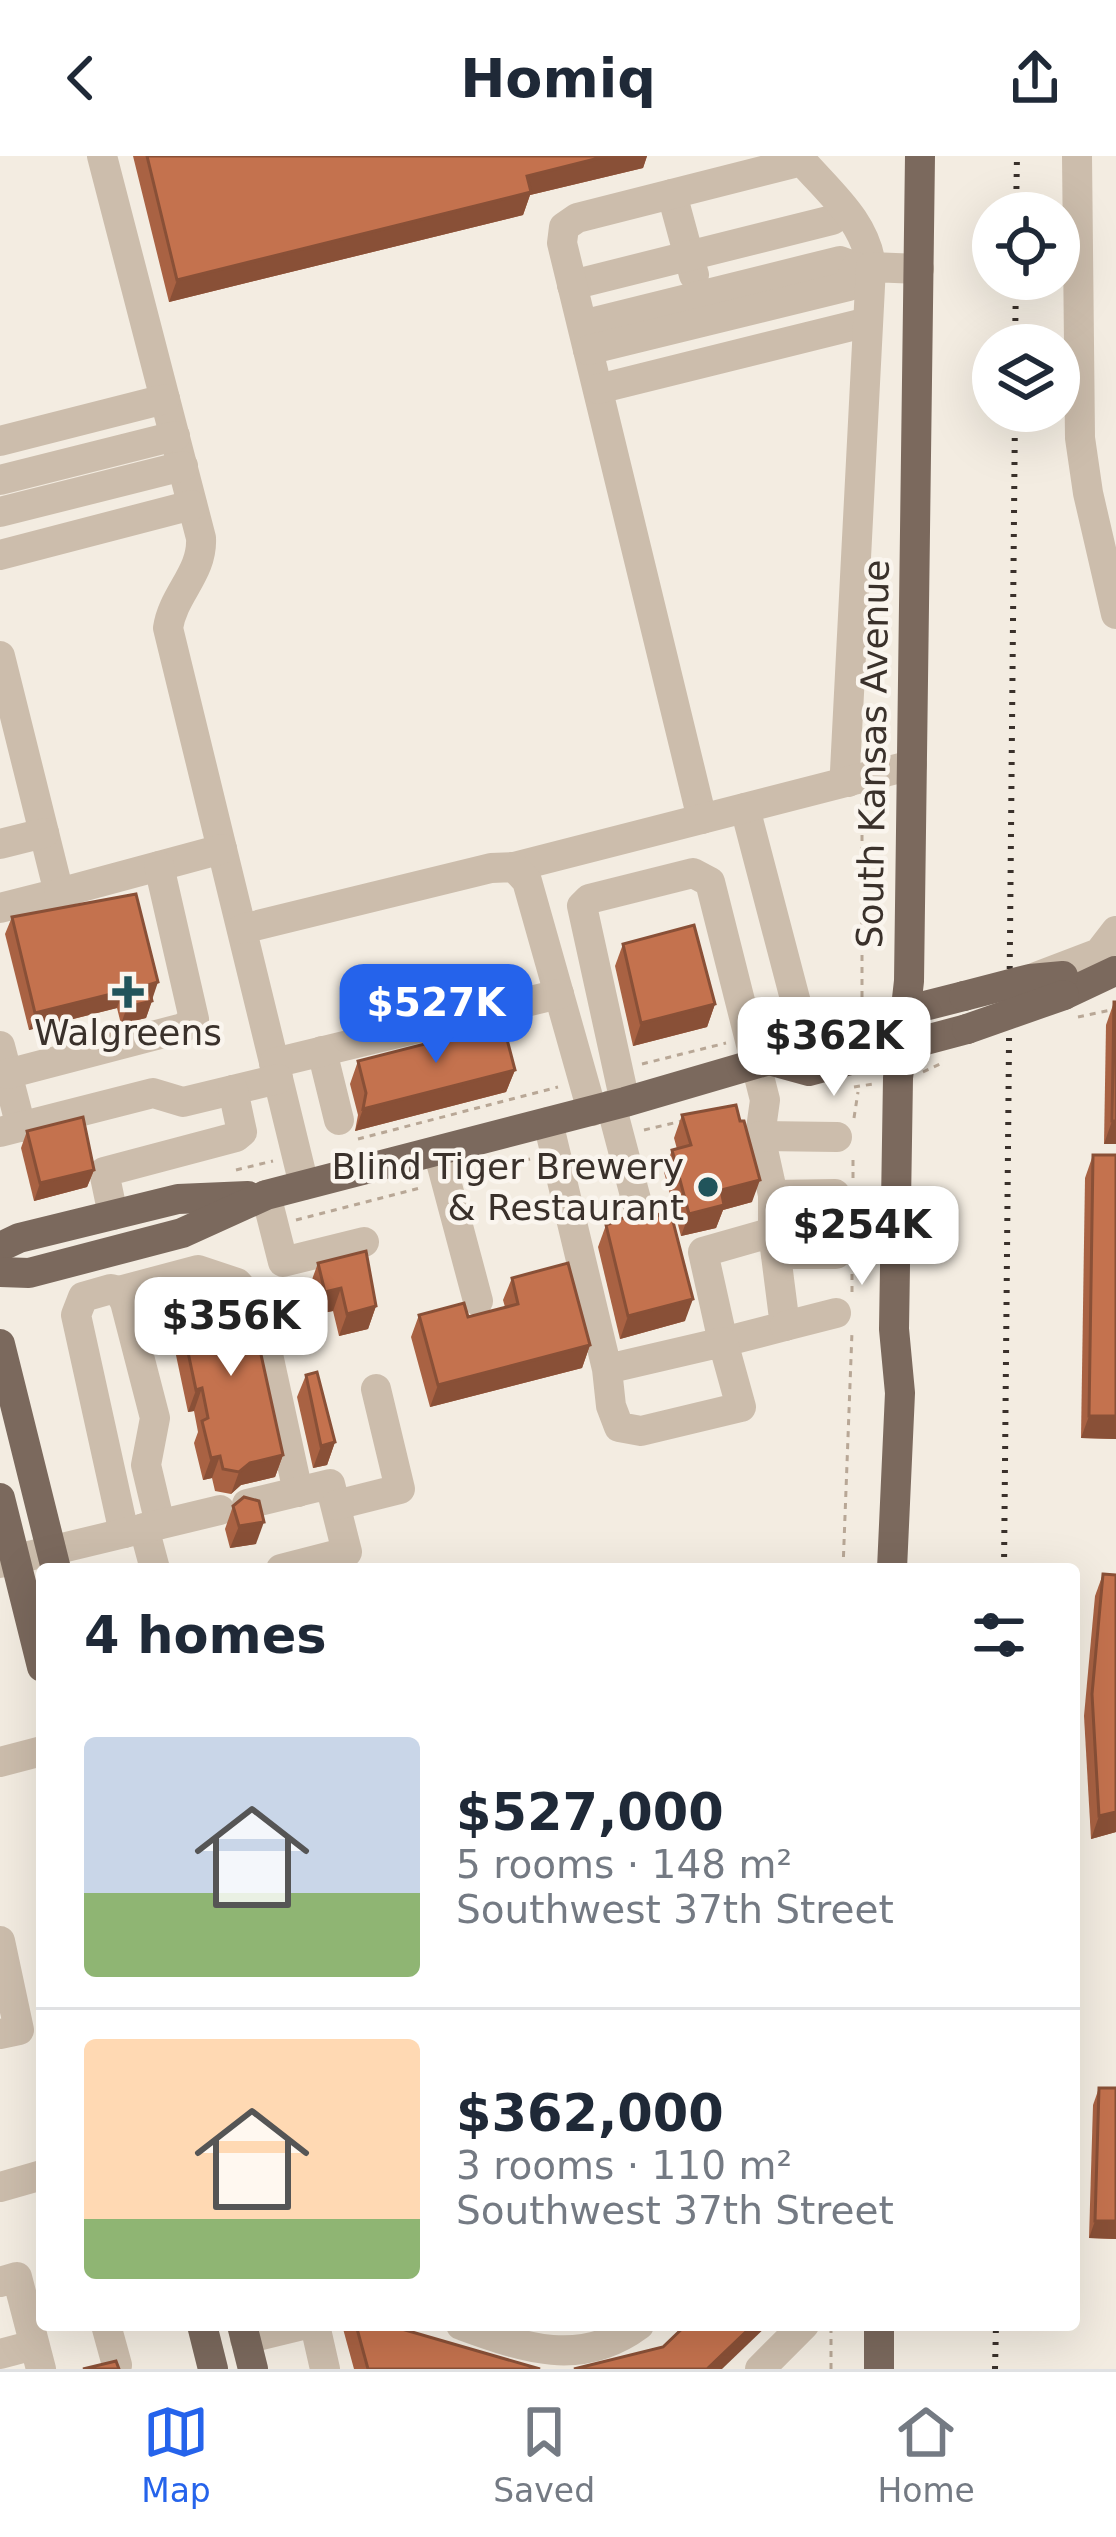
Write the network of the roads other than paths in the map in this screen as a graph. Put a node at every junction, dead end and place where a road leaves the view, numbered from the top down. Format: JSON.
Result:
{"nodes":[{"id":1,"x":102,"y":156,"type":"edge"},
{"id":2,"x":920,"y":156,"type":"edge"},
{"id":3,"x":1077,"y":156,"type":"edge"},
{"id":4,"x":800,"y":158,"type":"edge"},
{"id":5,"x":672,"y":194,"type":"junction"},
{"id":6,"x":844,"y":210,"type":"junction"},
{"id":7,"x":689,"y":255,"type":"junction"},
{"id":8,"x":864,"y":267,"type":"junction"},
{"id":9,"x":919,"y":268,"type":"junction"},
{"id":10,"x":572,"y":285,"type":"junction"},
{"id":11,"x":703,"y":308,"type":"junction"},
{"id":12,"x":868,"y":322,"type":"junction"},
{"id":13,"x":585,"y":337,"type":"junction"},
{"id":14,"x":598,"y":389,"type":"junction"},
{"id":15,"x":165,"y":399,"type":"junction"},
{"id":16,"x":0,"y":441,"type":"edge"},
{"id":17,"x":179,"y":451,"type":"junction"},
{"id":18,"x":0,"y":480,"type":"edge"},
{"id":19,"x":1102,"y":486,"type":"edge"},
{"id":20,"x":192,"y":505,"type":"junction"},
{"id":21,"x":0,"y":512,"type":"edge"},
{"id":22,"x":0,"y":555,"type":"edge"},
{"id":23,"x":1116,"y":614,"type":"edge"},
{"id":24,"x":0,"y":656,"type":"edge"},
{"id":25,"x":912,"y":765,"type":"junction"},
{"id":26,"x":855,"y":791,"type":"junction"},
{"id":27,"x":745,"y":808,"type":"junction"},
{"id":28,"x":703,"y":819,"type":"junction"},
{"id":29,"x":44,"y":833,"type":"junction"},
{"id":30,"x":0,"y":844,"type":"edge"},
{"id":31,"x":222,"y":849,"type":"junction"},
{"id":32,"x":159,"y":866,"type":"junction"},
{"id":33,"x":514,"y":868,"type":"junction"},
{"id":34,"x":59,"y":892,"type":"junction"},
{"id":35,"x":0,"y":908,"type":"edge"},
{"id":36,"x":242,"y":928,"type":"junction"},
{"id":37,"x":1116,"y":931,"type":"edge"},
{"id":38,"x":1116,"y":971,"type":"edge"},
{"id":39,"x":1064,"y":990,"type":"junction"},
{"id":40,"x":559,"y":994,"type":"junction"},
{"id":41,"x":904,"y":1012,"type":"junction"},
{"id":42,"x":799,"y":1014,"type":"dead end"},
{"id":43,"x":900,"y":1049,"type":"junction"},
{"id":44,"x":322,"y":1052,"type":"junction"},
{"id":45,"x":759,"y":1053,"type":"junction"},
{"id":46,"x":4,"y":1060,"type":"edge"},
{"id":47,"x":276,"y":1071,"type":"junction"},
{"id":48,"x":233,"y":1090,"type":"junction"},
{"id":49,"x":609,"y":1106,"type":"junction"},
{"id":50,"x":548,"y":1122,"type":"junction"},
{"id":51,"x":350,"y":1129,"type":"road end"},
{"id":52,"x":10,"y":1130,"type":"edge"},
{"id":53,"x":760,"y":1136,"type":"junction"},
{"id":54,"x":848,"y":1136,"type":"road end"},
{"id":55,"x":438,"y":1151,"type":"junction"},
{"id":56,"x":304,"y":1186,"type":"junction"},
{"id":57,"x":266,"y":1195,"type":"junction"},
{"id":58,"x":773,"y":1195,"type":"junction"},
{"id":59,"x":847,"y":1199,"type":"road end"},
{"id":60,"x":173,"y":1200,"type":"junction"},
{"id":61,"x":113,"y":1215,"type":"junction"},
{"id":62,"x":642,"y":1222,"type":"edge"},
{"id":63,"x":182,"y":1233,"type":"junction"},
{"id":64,"x":364,"y":1242,"type":"dead end"},
{"id":65,"x":775,"y":1243,"type":"junction"},
{"id":66,"x":0,"y":1247,"type":"edge"},
{"id":67,"x":847,"y":1249,"type":"road end"},
{"id":68,"x":198,"y":1270,"type":"junction"},
{"id":69,"x":0,"y":1272,"type":"edge"},
{"id":70,"x":119,"y":1291,"type":"junction"},
{"id":71,"x":478,"y":1301,"type":"dead end"},
{"id":72,"x":847,"y":1314,"type":"road end"},
{"id":73,"x":785,"y":1325,"type":"junction"},
{"id":74,"x":723,"y":1342,"type":"junction"},
{"id":75,"x":0,"y":1344,"type":"edge"},
{"id":76,"x":607,"y":1370,"type":"junction"},
{"id":77,"x":376,"y":1389,"type":"dead end"},
{"id":78,"x":298,"y":1492,"type":"junction"},
{"id":79,"x":0,"y":1498,"type":"edge"},
{"id":80,"x":336,"y":1505,"type":"junction"},
{"id":81,"x":142,"y":1528,"type":"junction"},
{"id":82,"x":54,"y":1560,"type":"edge"},
{"id":83,"x":8,"y":1561,"type":"edge"},
{"id":84,"x":153,"y":1563,"type":"edge"},
{"id":85,"x":304,"y":1563,"type":"edge"},
{"id":86,"x":892,"y":1563,"type":"edge"},
{"id":87,"x":36,"y":1648,"type":"edge"},
{"id":88,"x":36,"y":1753,"type":"edge"},
{"id":89,"x":0,"y":1762,"type":"edge"},
{"id":90,"x":0,"y":1941,"type":"edge"},
{"id":91,"x":0,"y":2034,"type":"edge"},
{"id":92,"x":36,"y":2177,"type":"edge"},
{"id":93,"x":0,"y":2187,"type":"edge"},
{"id":94,"x":20,"y":2277,"type":"edge"},
{"id":95,"x":107,"y":2331,"type":"edge"},
{"id":96,"x":204,"y":2331,"type":"edge"},
{"id":97,"x":285,"y":2331,"type":"edge"},
{"id":98,"x":316,"y":2331,"type":"edge"},
{"id":99,"x":477,"y":2331,"type":"edge"},
{"id":100,"x":626,"y":2331,"type":"edge"},
{"id":101,"x":798,"y":2331,"type":"edge"},
{"id":102,"x":879,"y":2331,"type":"edge"},
{"id":103,"x":247,"y":2344,"type":"edge"},
{"id":104,"x":0,"y":2354,"type":"edge"},
{"id":105,"x":38,"y":2357,"type":"edge"},
{"id":106,"x":115,"y":2368,"type":"edge"},
{"id":107,"x":213,"y":2369,"type":"edge"},
{"id":108,"x":326,"y":2369,"type":"edge"},
{"id":109,"x":760,"y":2369,"type":"edge"},
{"id":110,"x":879,"y":2369,"type":"edge"}],
"edges":[{"from":1,"to":15,"type":"street"},
{"from":2,"to":9,"type":"main road","name":"South Kansas Avenue"},
{"from":3,"to":19,"type":"street"},
{"from":4,"to":5,"type":"street"},
{"from":4,"to":6,"type":"street"},
{"from":5,"to":7,"type":"street"},
{"from":5,"to":10,"type":"street"},
{"from":6,"to":7,"type":"street"},
{"from":6,"to":8,"type":"street"},
{"from":7,"to":10,"type":"street"},
{"from":7,"to":11,"type":"street"},
{"from":8,"to":9,"type":"street"},
{"from":8,"to":11,"type":"street"},
{"from":8,"to":12,"type":"street"},
{"from":9,"to":25,"type":"main road","name":"South Kansas Avenue"},
{"from":10,"to":13,"type":"street"},
{"from":11,"to":13,"type":"street"},
{"from":12,"to":14,"type":"street"},
{"from":12,"to":26,"type":"street"},
{"from":13,"to":14,"type":"street"},
{"from":14,"to":28,"type":"street"},
{"from":15,"to":16,"type":"street"},
{"from":15,"to":17,"type":"street"},
{"from":17,"to":18,"type":"street"},
{"from":17,"to":20,"type":"street"},
{"from":17,"to":21,"type":"street"},
{"from":19,"to":23,"type":"street"},
{"from":20,"to":22,"type":"street"},
{"from":20,"to":31,"type":"street"},
{"from":24,"to":29,"type":"street"},
{"from":25,"to":26,"type":"street"},
{"from":25,"to":41,"type":"main road","name":"South Kansas Avenue"},
{"from":26,"to":27,"type":"street"},
{"from":27,"to":28,"type":"street"},
{"from":27,"to":42,"type":"street"},
{"from":28,"to":33,"type":"street"},
{"from":29,"to":30,"type":"street"},
{"from":29,"to":34,"type":"street"},
{"from":31,"to":32,"type":"street"},
{"from":31,"to":36,"type":"street"},
{"from":32,"to":34,"type":"street"},
{"from":32,"to":46,"type":"street"},
{"from":33,"to":36,"type":"street"},
{"from":33,"to":40,"type":"street"},
{"from":34,"to":35,"type":"street"},
{"from":36,"to":47,"type":"street"},
{"from":37,"to":39,"type":"street"},
{"from":38,"to":39,"type":"main road"},
{"from":39,"to":41,"type":"main road","bridge":true},
{"from":39,"to":43,"type":"main road","bridge":true},
{"from":40,"to":44,"type":"street"},
{"from":40,"to":49,"type":"street"},
{"from":41,"to":43,"type":"main road","name":"South Kansas Avenue"},
{"from":41,"to":45,"type":"main road"},
{"from":43,"to":45,"type":"main road"},
{"from":43,"to":86,"type":"main road","name":"South Kansas Avenue"},
{"from":44,"to":47,"type":"street"},
{"from":44,"to":51,"type":"street"},
{"from":45,"to":49,"type":"main road"},
{"from":45,"to":49,"type":"street"},
{"from":45,"to":53,"type":"street"},
{"from":46,"to":52,"type":"street"},
{"from":47,"to":48,"type":"street"},
{"from":47,"to":56,"type":"street"},
{"from":48,"to":52,"type":"street"},
{"from":48,"to":61,"type":"street"},
{"from":49,"to":50,"type":"main road"},
{"from":49,"to":62,"type":"street"},
{"from":50,"to":55,"type":"main road"},
{"from":50,"to":76,"type":"street"},
{"from":53,"to":54,"type":"street"},
{"from":53,"to":58,"type":"street"},
{"from":55,"to":56,"type":"main road"},
{"from":55,"to":71,"type":"street"},
{"from":56,"to":57,"type":"main road"},
{"from":57,"to":60,"type":"main road"},
{"from":57,"to":63,"type":"main road"},
{"from":57,"to":64,"type":"street"},
{"from":58,"to":59,"type":"street"},
{"from":58,"to":65,"type":"street"},
{"from":60,"to":61,"type":"main road"},
{"from":60,"to":63,"type":"street"},
{"from":61,"to":66,"type":"main road"},
{"from":63,"to":68,"type":"street"},
{"from":63,"to":69,"type":"main road"},
{"from":65,"to":67,"type":"street"},
{"from":65,"to":73,"type":"street"},
{"from":65,"to":74,"type":"street"},
{"from":68,"to":70,"type":"street"},
{"from":68,"to":78,"type":"street"},
{"from":70,"to":81,"type":"street"},
{"from":70,"to":81,"type":"street"},
{"from":72,"to":73,"type":"street"},
{"from":73,"to":74,"type":"street"},
{"from":74,"to":76,"type":"street"},
{"from":74,"to":76,"type":"street"},
{"from":75,"to":82,"type":"main road"},
{"from":77,"to":80,"type":"street"},
{"from":78,"to":80,"type":"street"},
{"from":78,"to":81,"type":"street"},
{"from":79,"to":83,"type":"main road"},
{"from":80,"to":85,"type":"street"},
{"from":81,"to":82,"type":"street"},
{"from":81,"to":84,"type":"street"},
{"from":82,"to":83,"type":"street"},
{"from":83,"to":87,"type":"main road"},
{"from":88,"to":89,"type":"street"},
{"from":90,"to":91,"type":"street"},
{"from":92,"to":93,"type":"street"},
{"from":94,"to":105,"type":"street"},
{"from":95,"to":106,"type":"street"},
{"from":96,"to":107,"type":"main road"},
{"from":97,"to":103,"type":"street"},
{"from":98,"to":108,"type":"street"},
{"from":99,"to":100,"type":"street"},
{"from":101,"to":109,"type":"street"},
{"from":102,"to":110,"type":"main road"},
{"from":104,"to":105,"type":"street"}]}
